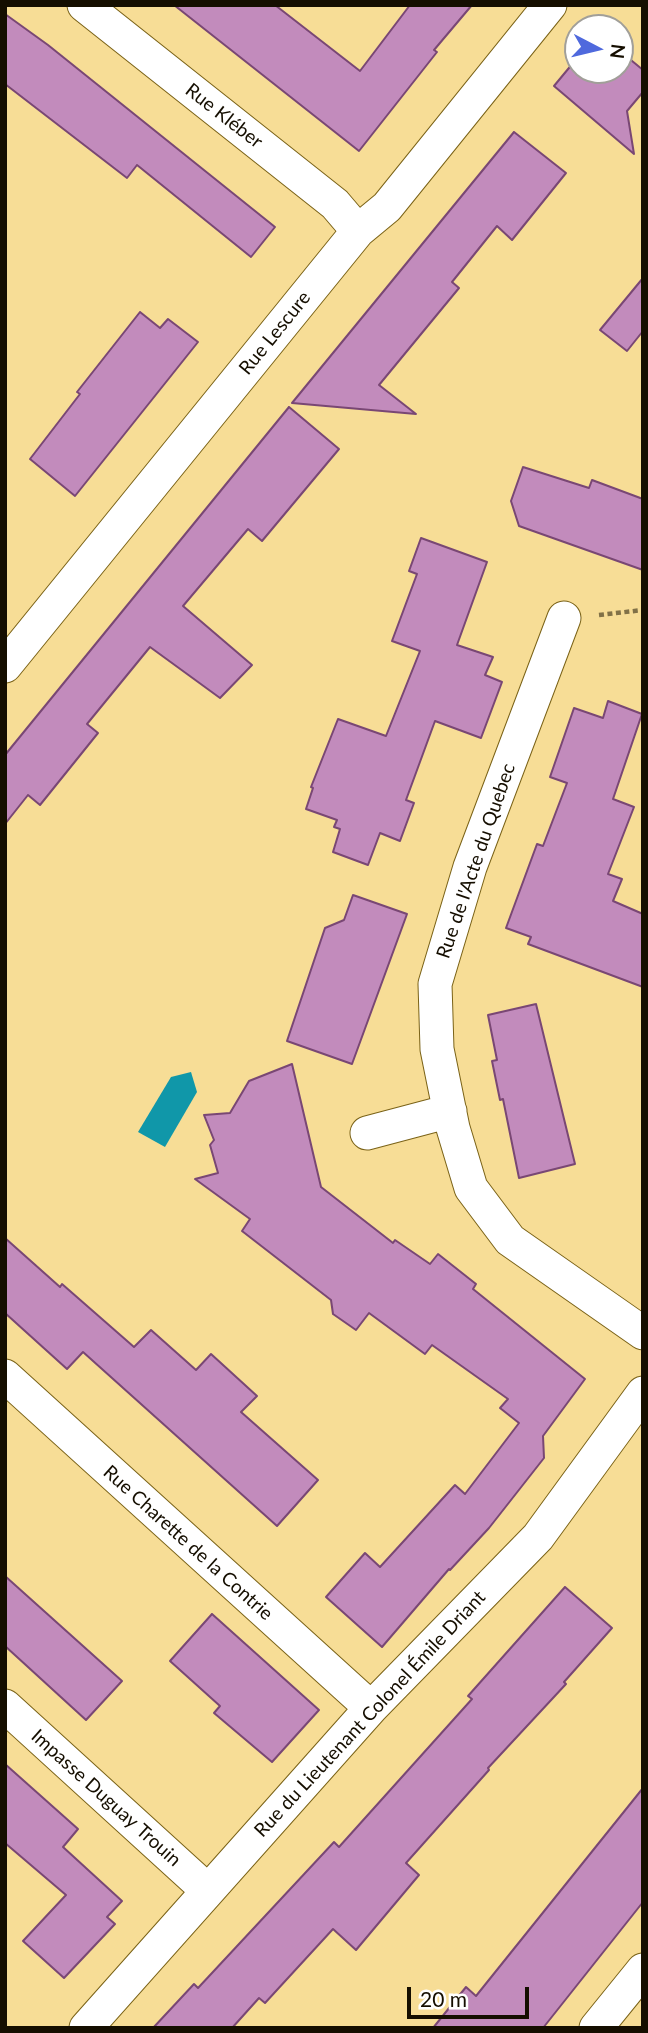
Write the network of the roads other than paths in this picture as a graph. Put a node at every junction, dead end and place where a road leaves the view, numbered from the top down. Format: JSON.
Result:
{"nodes":[{"id":1,"x":84,"y":5,"type":"edge"},
{"id":2,"x":550,"y":5,"type":"edge"},
{"id":3,"x":358,"y":231,"type":"junction"},
{"id":4,"x":564,"y":618,"type":"dead end"},
{"id":5,"x":5,"y":666,"type":"edge"},
{"id":6,"x":450,"y":1111,"type":"junction"},
{"id":7,"x":368,"y":1133,"type":"dead end"},
{"id":8,"x":643,"y":1333,"type":"edge"},
{"id":9,"x":5,"y":1376,"type":"edge"},
{"id":10,"x":643,"y":1393,"type":"edge"},
{"id":11,"x":5,"y":1706,"type":"edge"},
{"id":12,"x":371,"y":1708,"type":"junction"},
{"id":13,"x":206,"y":1890,"type":"junction"},
{"id":14,"x":643,"y":1970,"type":"edge"},
{"id":15,"x":86,"y":2028,"type":"edge"},
{"id":16,"x":596,"y":2028,"type":"edge"}],
"edges":[{"from":1,"to":3,"type":"street","name":"Rue Kléber"},
{"from":2,"to":3,"type":"street","name":"Rue Lescure"},
{"from":3,"to":5,"type":"street","name":"Rue Lescure"},
{"from":4,"to":6,"type":"street","name":"Rue de l'Acte du Quebec"},
{"from":6,"to":7,"type":"street"},
{"from":6,"to":8,"type":"street","name":"Rue de l'Acte du Quebec"},
{"from":9,"to":12,"type":"street","name":"Rue Charette de la Contrie"},
{"from":10,"to":12,"type":"street","name":"Rue du Lieutenant Colonel Émile Driant"},
{"from":11,"to":13,"type":"street","name":"Impasse Duguay Trouin"},
{"from":12,"to":13,"type":"street","name":"Rue du Lieutenant Colonel Émile Driant"},
{"from":13,"to":15,"type":"street","name":"Rue du Lieutenant Colonel Émile Driant"},
{"from":14,"to":16,"type":"street"}]}
